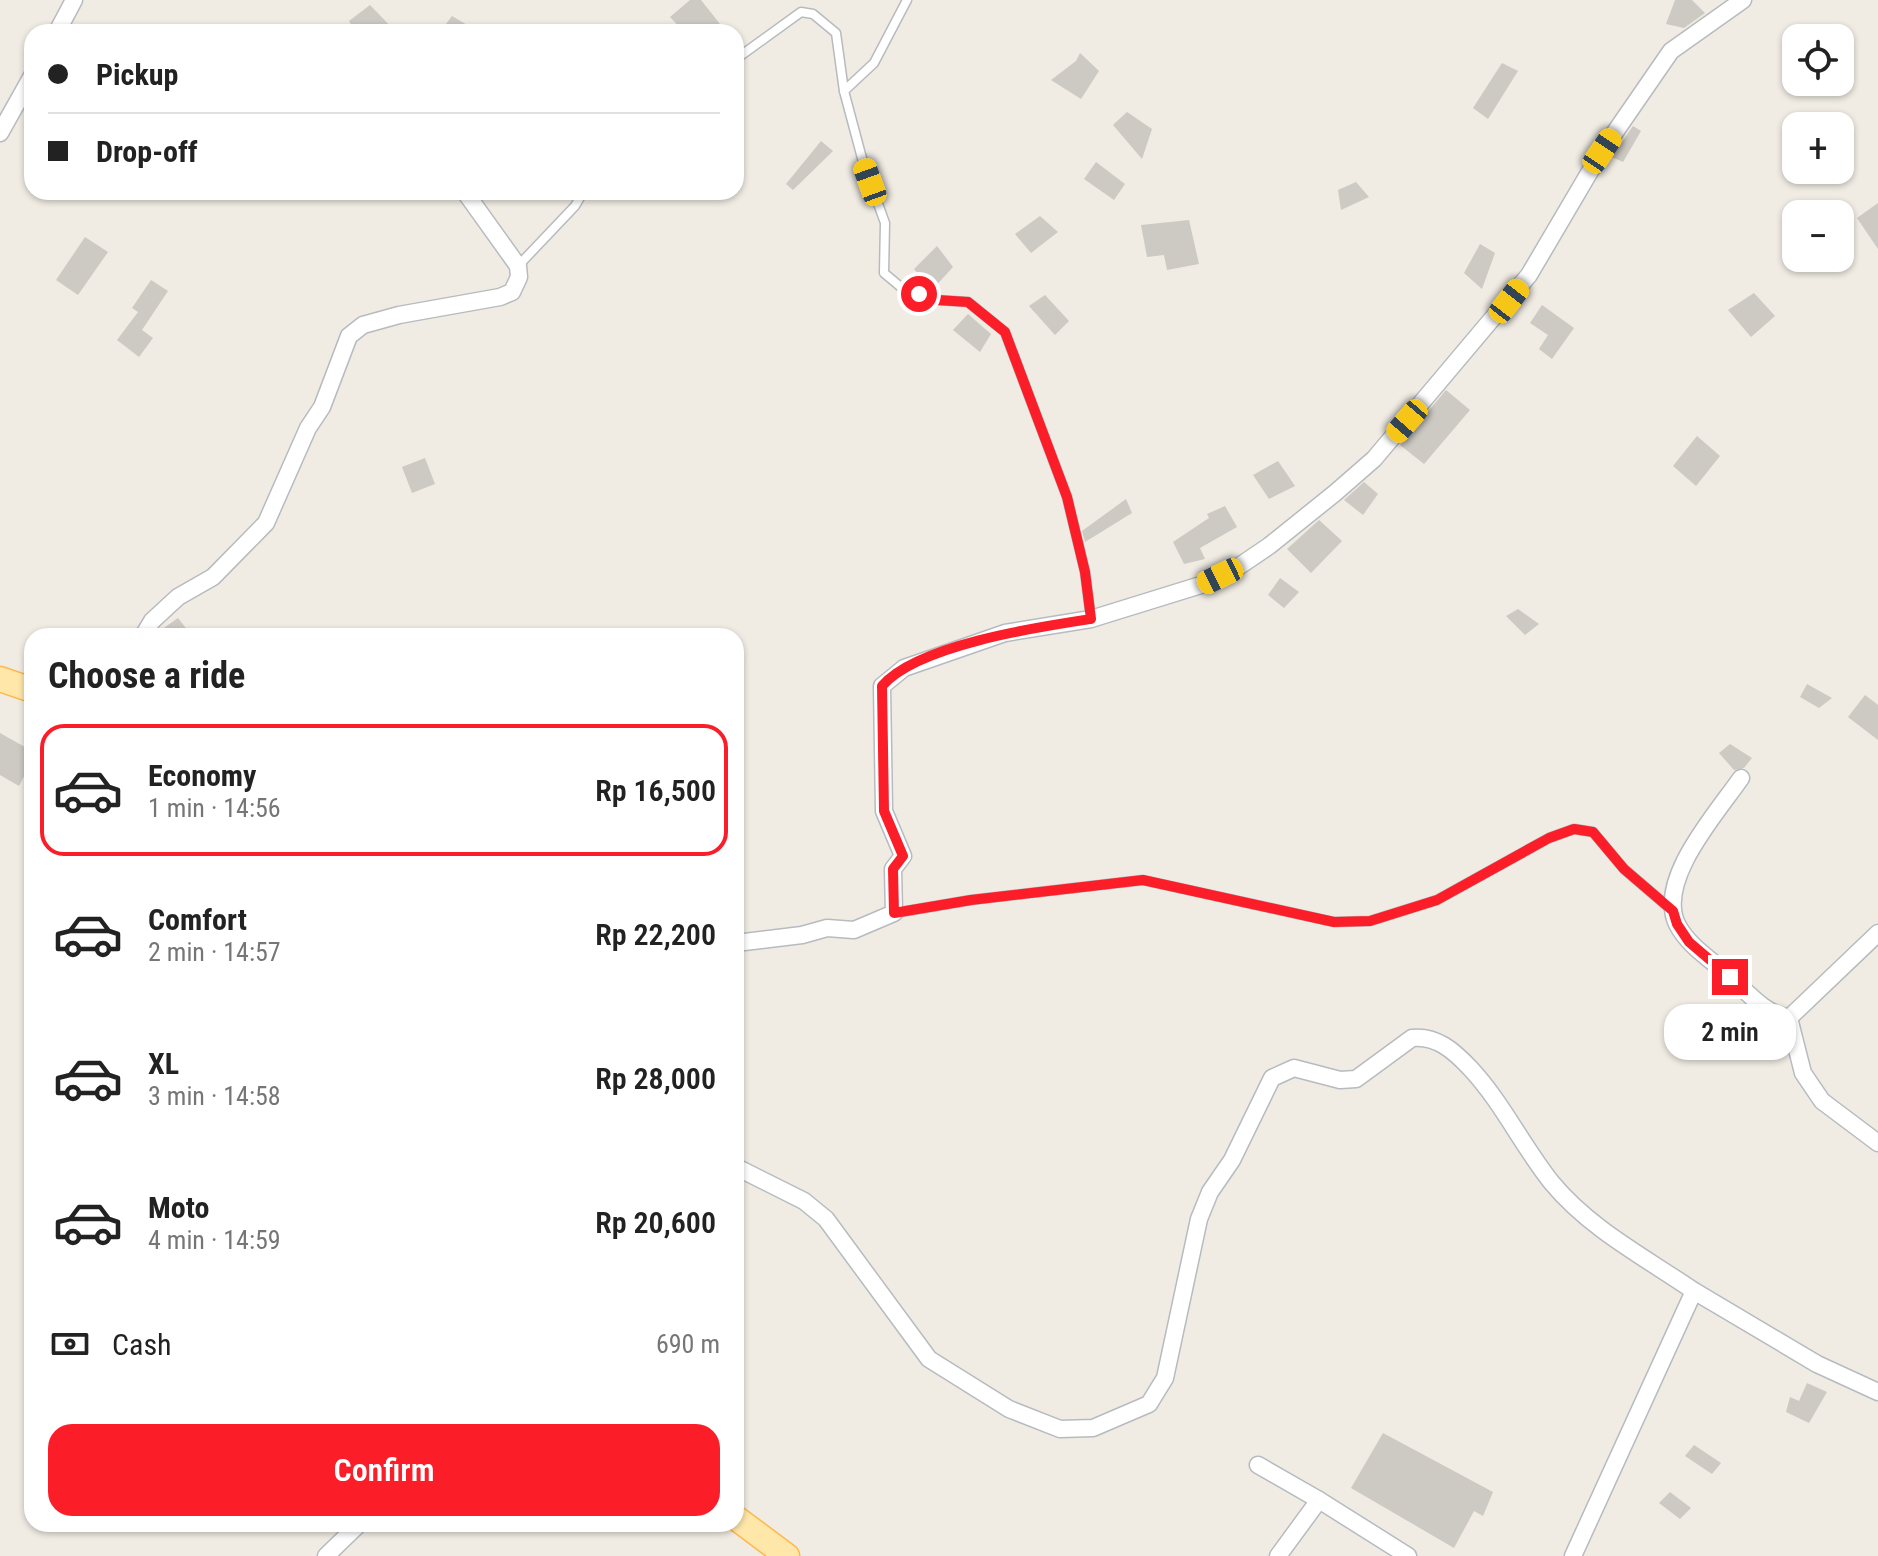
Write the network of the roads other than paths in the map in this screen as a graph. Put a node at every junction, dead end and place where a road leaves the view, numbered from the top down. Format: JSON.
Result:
{"nodes":[{"id":1,"x":74,"y":0,"type":"edge"},
{"id":2,"x":805,"y":0,"type":"edge"},
{"id":3,"x":907,"y":0,"type":"edge"},
{"id":4,"x":1743,"y":0,"type":"edge"},
{"id":5,"x":807,"y":11,"type":"junction"},
{"id":6,"x":61,"y":24,"type":"edge"},
{"id":7,"x":744,"y":53,"type":"edge"},
{"id":8,"x":24,"y":90,"type":"edge"},
{"id":9,"x":844,"y":91,"type":"junction"},
{"id":10,"x":0,"y":133,"type":"edge"},
{"id":11,"x":471,"y":200,"type":"edge"},
{"id":12,"x":578,"y":200,"type":"edge"},
{"id":13,"x":518,"y":266,"type":"junction"},
{"id":14,"x":1091,"y":619,"type":"junction"},
{"id":15,"x":148,"y":628,"type":"edge"},
{"id":16,"x":0,"y":679,"type":"edge"},
{"id":17,"x":24,"y":687,"type":"edge"},
{"id":18,"x":1741,"y":778,"type":"dead end"},
{"id":19,"x":1673,"y":911,"type":"junction"},
{"id":20,"x":894,"y":913,"type":"junction"},
{"id":21,"x":1878,"y":933,"type":"edge"},
{"id":22,"x":744,"y":942,"type":"edge"},
{"id":23,"x":1789,"y":1018,"type":"junction"},
{"id":24,"x":1878,"y":1143,"type":"edge"},
{"id":25,"x":744,"y":1171,"type":"edge"},
{"id":26,"x":1694,"y":1291,"type":"junction"},
{"id":27,"x":1878,"y":1392,"type":"edge"},
{"id":28,"x":1258,"y":1465,"type":"dead end"},
{"id":29,"x":1319,"y":1500,"type":"junction"},
{"id":30,"x":744,"y":1524,"type":"edge"},
{"id":31,"x":351,"y":1532,"type":"edge"},
{"id":32,"x":326,"y":1556,"type":"edge"},
{"id":33,"x":787,"y":1556,"type":"edge"},
{"id":34,"x":1278,"y":1556,"type":"edge"},
{"id":35,"x":1408,"y":1556,"type":"edge"},
{"id":36,"x":1573,"y":1556,"type":"edge"}],
"edges":[{"from":1,"to":6,"type":"street"},
{"from":2,"to":5,"type":"lane"},
{"from":3,"to":9,"type":"lane"},
{"from":4,"to":14,"type":"street"},
{"from":5,"to":7,"type":"lane"},
{"from":5,"to":9,"type":"lane"},
{"from":8,"to":10,"type":"street"},
{"from":9,"to":14,"type":"lane"},
{"from":11,"to":13,"type":"street"},
{"from":12,"to":13,"type":"lane"},
{"from":13,"to":15,"type":"street"},
{"from":14,"to":20,"type":"street"},
{"from":16,"to":17,"type":"main road"},
{"from":18,"to":19,"type":"street"},
{"from":19,"to":20,"type":"lane"},
{"from":19,"to":23,"type":"street"},
{"from":20,"to":22,"type":"street"},
{"from":21,"to":23,"type":"street"},
{"from":23,"to":24,"type":"street"},
{"from":25,"to":26,"type":"street"},
{"from":26,"to":27,"type":"street"},
{"from":26,"to":36,"type":"street"},
{"from":28,"to":29,"type":"street"},
{"from":29,"to":34,"type":"street"},
{"from":29,"to":35,"type":"street"},
{"from":30,"to":33,"type":"main road"},
{"from":31,"to":32,"type":"street"}]}
